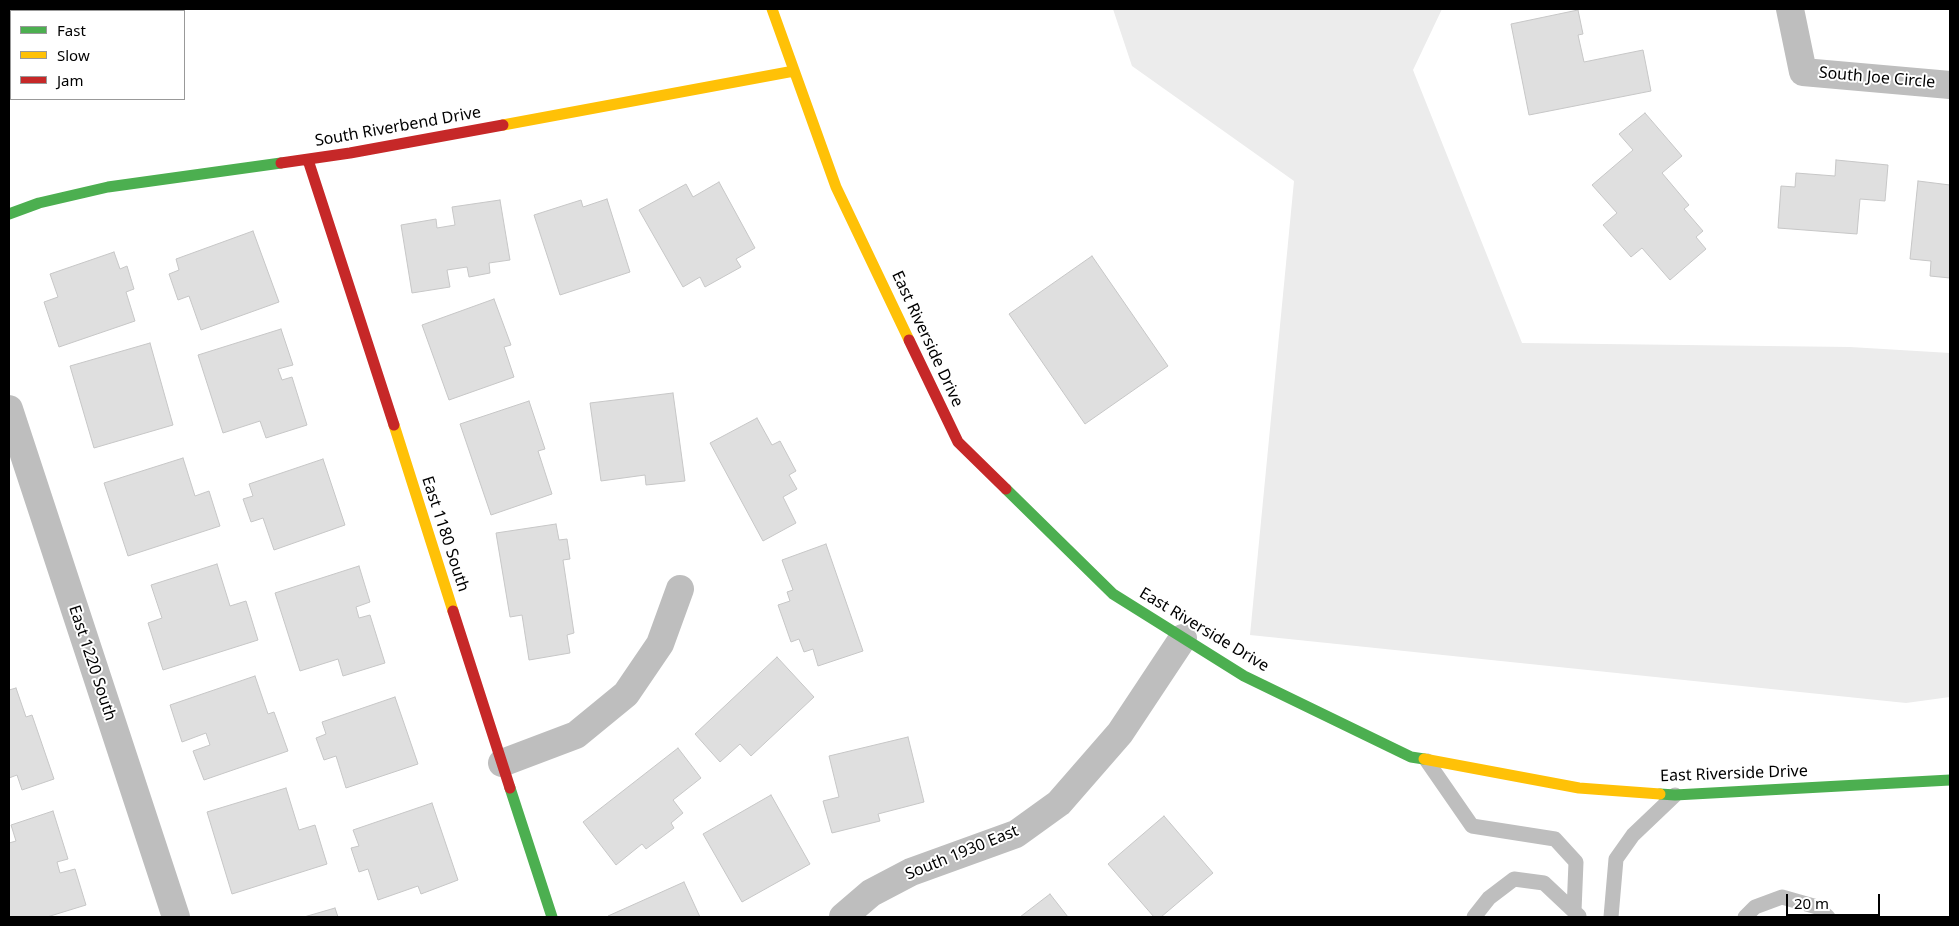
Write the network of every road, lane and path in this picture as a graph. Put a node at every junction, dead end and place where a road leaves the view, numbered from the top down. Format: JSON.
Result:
{"nodes":[{"id":1,"x":772,"y":9,"type":"edge"},
{"id":2,"x":1790,"y":9,"type":"edge"},
{"id":3,"x":794,"y":71,"type":"junction"},
{"id":4,"x":1950,"y":85,"type":"edge"},
{"id":5,"x":308,"y":160,"type":"junction"},
{"id":6,"x":9,"y":214,"type":"edge"},
{"id":7,"x":9,"y":408,"type":"edge"},
{"id":8,"x":680,"y":589,"type":"dead end"},
{"id":9,"x":1183,"y":638,"type":"junction"},
{"id":10,"x":1426,"y":759,"type":"junction"},
{"id":11,"x":502,"y":763,"type":"junction"},
{"id":12,"x":1950,"y":780,"type":"edge"},
{"id":13,"x":1675,"y":795,"type":"junction"},
{"id":14,"x":1577,"y":914,"type":"edge"},
{"id":15,"x":176,"y":917,"type":"edge"},
{"id":16,"x":552,"y":917,"type":"edge"},
{"id":17,"x":843,"y":917,"type":"edge"},
{"id":18,"x":1474,"y":917,"type":"edge"},
{"id":19,"x":1612,"y":917,"type":"edge"},
{"id":20,"x":1745,"y":917,"type":"edge"},
{"id":21,"x":1828,"y":917,"type":"edge"}],
"edges":[{"from":1,"to":3,"type":"street","name":"East Riverside Drive"},
{"from":2,"to":4,"type":"street","name":"South Joe Circle"},
{"from":3,"to":5,"type":"street","name":"South Riverbend Drive"},
{"from":3,"to":9,"type":"street","name":"East Riverside Drive"},
{"from":5,"to":6,"type":"street","name":"South Riverbend Drive"},
{"from":5,"to":11,"type":"street","name":"East 1180 South"},
{"from":7,"to":15,"type":"street","name":"East 1220 South"},
{"from":8,"to":11,"type":"street"},
{"from":9,"to":10,"type":"street","name":"East Riverside Drive"},
{"from":9,"to":17,"type":"street","name":"South 1930 East"},
{"from":10,"to":13,"type":"street","name":"East Riverside Drive"},
{"from":10,"to":14,"type":"lane"},
{"from":11,"to":16,"type":"street","name":"East 1180 South"},
{"from":12,"to":13,"type":"street","name":"East Riverside Drive"},
{"from":13,"to":19,"type":"lane"},
{"from":14,"to":18,"type":"lane"},
{"from":20,"to":21,"type":"lane"}]}
